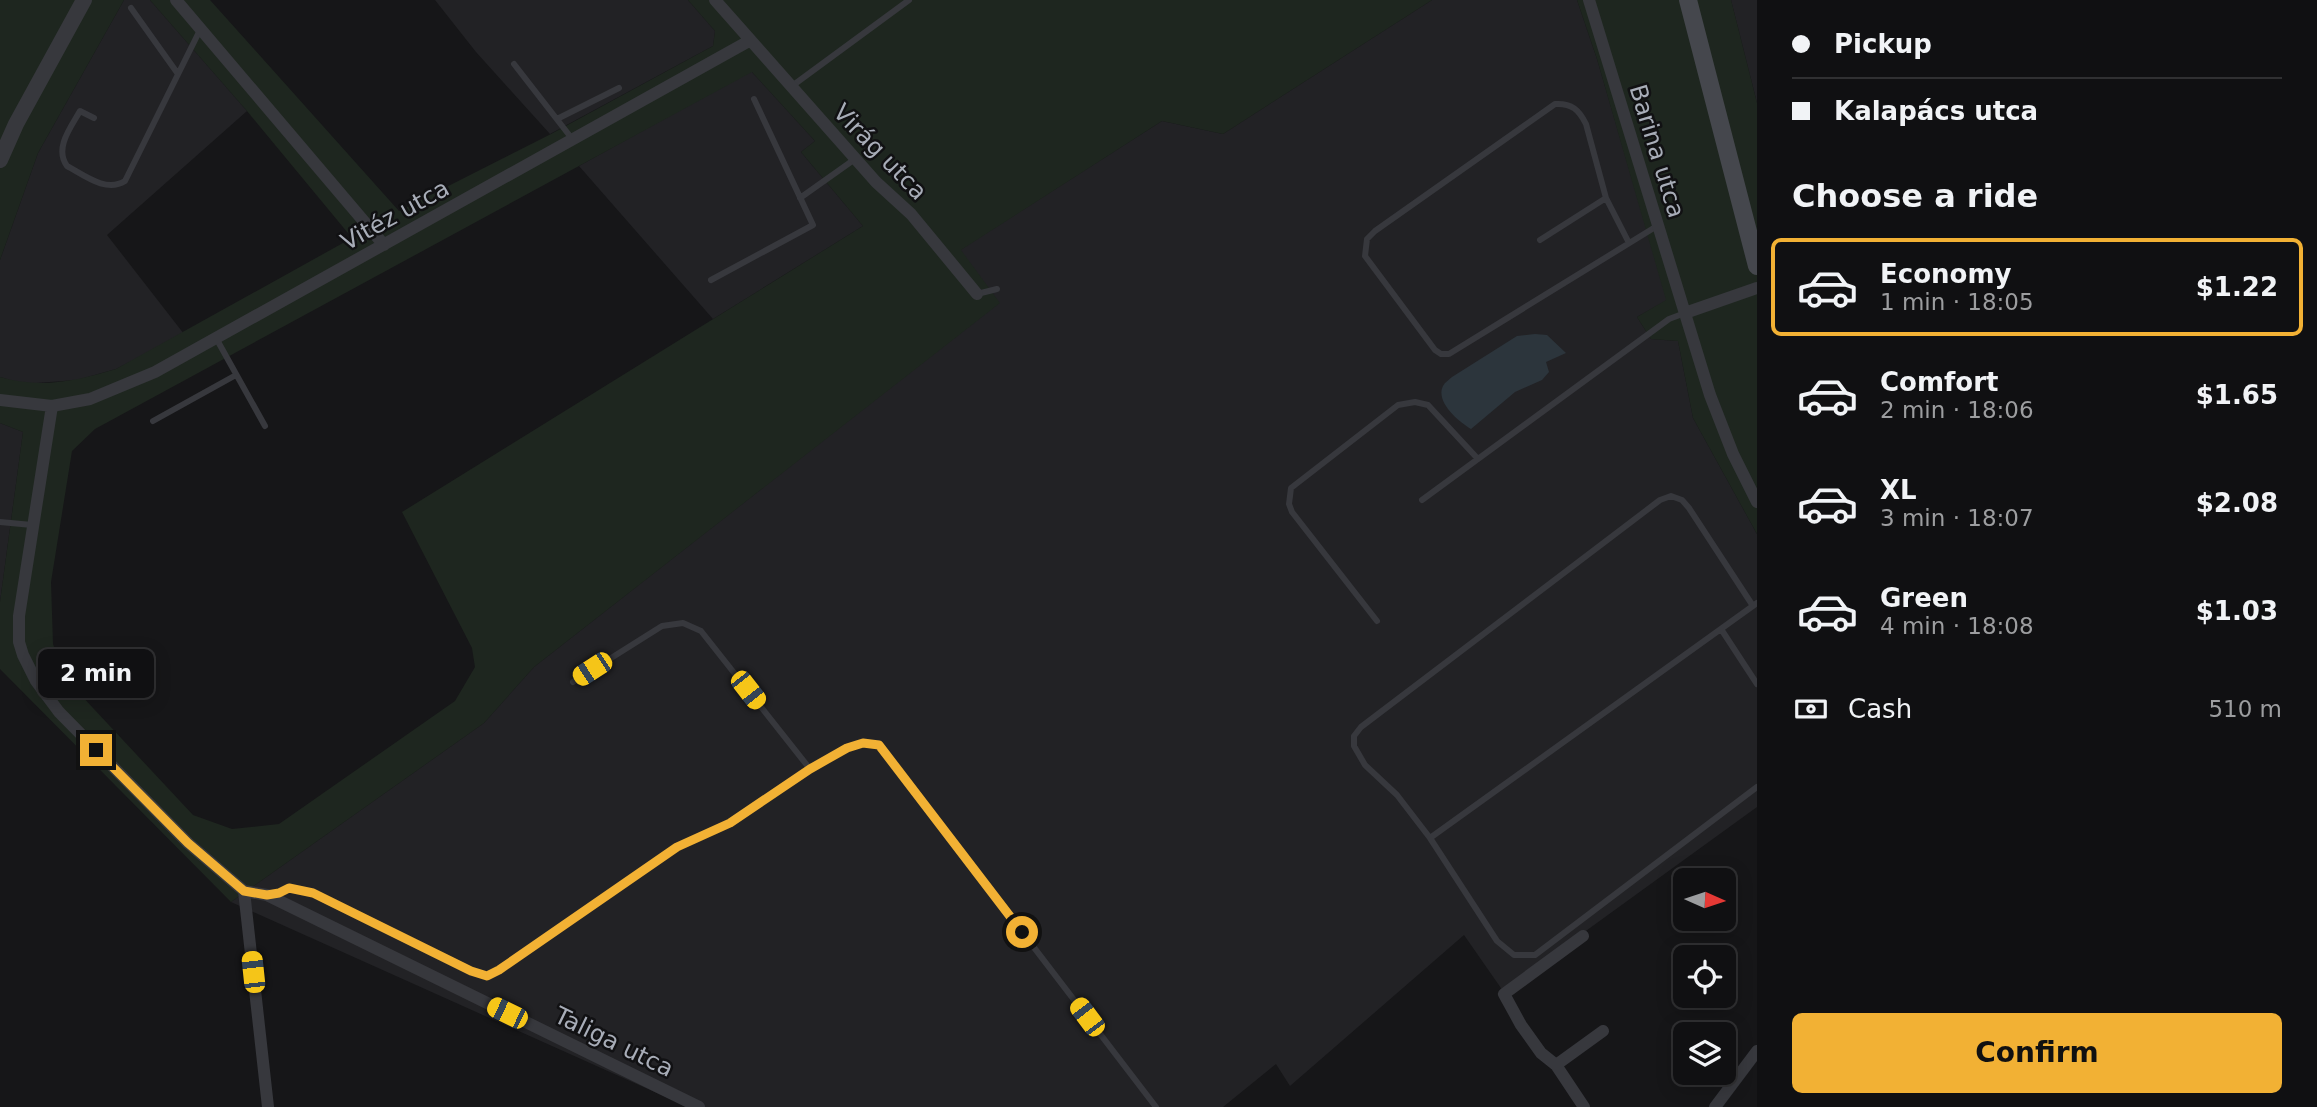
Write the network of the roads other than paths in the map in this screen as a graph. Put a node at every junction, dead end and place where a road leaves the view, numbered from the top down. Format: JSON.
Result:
{"nodes":[{"id":1,"x":84,"y":0,"type":"edge"},
{"id":2,"x":176,"y":0,"type":"edge"},
{"id":3,"x":715,"y":0,"type":"edge"},
{"id":4,"x":909,"y":0,"type":"edge"},
{"id":5,"x":1588,"y":0,"type":"edge"},
{"id":6,"x":1688,"y":0,"type":"edge"},
{"id":7,"x":131,"y":8,"type":"dead end"},
{"id":8,"x":200,"y":28,"type":"junction"},
{"id":9,"x":750,"y":41,"type":"junction"},
{"id":10,"x":514,"y":64,"type":"dead end"},
{"id":11,"x":178,"y":74,"type":"junction"},
{"id":12,"x":791,"y":87,"type":"junction"},
{"id":13,"x":619,"y":88,"type":"dead end"},
{"id":14,"x":754,"y":99,"type":"dead end"},
{"id":15,"x":94,"y":118,"type":"dead end"},
{"id":16,"x":557,"y":119,"type":"junction"},
{"id":17,"x":573,"y":140,"type":"junction"},
{"id":18,"x":855,"y":159,"type":"junction"},
{"id":19,"x":0,"y":160,"type":"edge"},
{"id":20,"x":800,"y":198,"type":"junction"},
{"id":21,"x":1606,"y":198,"type":"junction"},
{"id":22,"x":1657,"y":226,"type":"junction"},
{"id":23,"x":1540,"y":240,"type":"dead end"},
{"id":24,"x":1629,"y":243,"type":"junction"},
{"id":25,"x":384,"y":245,"type":"junction"},
{"id":26,"x":1757,"y":263,"type":"edge"},
{"id":27,"x":711,"y":281,"type":"dead end"},
{"id":28,"x":1757,"y":288,"type":"edge"},
{"id":29,"x":997,"y":289,"type":"dead end"},
{"id":30,"x":976,"y":294,"type":"joint"},
{"id":31,"x":1685,"y":313,"type":"junction"},
{"id":32,"x":216,"y":338,"type":"junction"},
{"id":33,"x":236,"y":374,"type":"junction"},
{"id":34,"x":0,"y":400,"type":"edge"},
{"id":35,"x":52,"y":406,"type":"junction"},
{"id":36,"x":153,"y":421,"type":"dead end"},
{"id":37,"x":265,"y":426,"type":"dead end"},
{"id":38,"x":1478,"y":459,"type":"junction"},
{"id":39,"x":1422,"y":500,"type":"dead end"},
{"id":40,"x":1757,"y":502,"type":"edge"},
{"id":41,"x":0,"y":522,"type":"edge"},
{"id":42,"x":32,"y":525,"type":"junction"},
{"id":43,"x":1755,"y":604,"type":"edge"},
{"id":44,"x":1377,"y":621,"type":"dead end"},
{"id":45,"x":1721,"y":629,"type":"junction"},
{"id":46,"x":573,"y":682,"type":"dead end"},
{"id":47,"x":1757,"y":684,"type":"edge"},
{"id":48,"x":810,"y":769,"type":"junction"},
{"id":49,"x":1757,"y":787,"type":"edge"},
{"id":50,"x":1430,"y":838,"type":"junction"},
{"id":51,"x":244,"y":891,"type":"junction"},
{"id":52,"x":267,"y":895,"type":"junction"},
{"id":53,"x":1583,"y":936,"type":"dead end"},
{"id":54,"x":1603,"y":1031,"type":"dead end"},
{"id":55,"x":1757,"y":1051,"type":"edge"},
{"id":56,"x":1556,"y":1065,"type":"junction"},
{"id":57,"x":268,"y":1107,"type":"edge"},
{"id":58,"x":699,"y":1107,"type":"edge"},
{"id":59,"x":1156,"y":1107,"type":"edge"},
{"id":60,"x":1584,"y":1107,"type":"edge"},
{"id":61,"x":1715,"y":1107,"type":"edge"}],
"edges":[{"from":1,"to":19,"type":"street"},
{"from":2,"to":8,"type":"street"},
{"from":3,"to":9,"type":"street","name":"Virág utca"},
{"from":4,"to":12,"type":"lane"},
{"from":5,"to":22,"type":"street","name":"Barina utca"},
{"from":6,"to":26,"type":"main road"},
{"from":7,"to":11,"type":"lane"},
{"from":8,"to":11,"type":"lane"},
{"from":8,"to":25,"type":"street"},
{"from":9,"to":12,"type":"street","name":"Virág utca"},
{"from":9,"to":17,"type":"street","name":"Vitéz utca"},
{"from":10,"to":16,"type":"lane"},
{"from":11,"to":15,"type":"lane"},
{"from":12,"to":18,"type":"street","name":"Virág utca"},
{"from":13,"to":16,"type":"lane"},
{"from":14,"to":20,"type":"lane"},
{"from":16,"to":17,"type":"lane"},
{"from":17,"to":25,"type":"street","name":"Vitéz utca"},
{"from":18,"to":20,"type":"lane"},
{"from":18,"to":30,"type":"street","name":"Virág utca"},
{"from":20,"to":27,"type":"lane"},
{"from":21,"to":23,"type":"lane"},
{"from":21,"to":24,"type":"lane"},
{"from":21,"to":24,"type":"lane"},
{"from":22,"to":24,"type":"lane"},
{"from":22,"to":31,"type":"street","name":"Barina utca"},
{"from":25,"to":32,"type":"street","name":"Vitéz utca"},
{"from":28,"to":31,"type":"street"},
{"from":29,"to":30,"type":"lane"},
{"from":31,"to":38,"type":"lane"},
{"from":31,"to":40,"type":"street","name":"Barina utca"},
{"from":32,"to":33,"type":"lane"},
{"from":32,"to":35,"type":"street","name":"Vitéz utca"},
{"from":33,"to":36,"type":"lane"},
{"from":33,"to":37,"type":"lane"},
{"from":34,"to":35,"type":"street","name":"Vitéz utca"},
{"from":35,"to":42,"type":"street"},
{"from":38,"to":39,"type":"lane"},
{"from":38,"to":44,"type":"lane"},
{"from":41,"to":42,"type":"lane"},
{"from":42,"to":51,"type":"street"},
{"from":43,"to":45,"type":"lane"},
{"from":43,"to":50,"type":"lane"},
{"from":45,"to":47,"type":"lane"},
{"from":45,"to":50,"type":"lane"},
{"from":46,"to":48,"type":"lane"},
{"from":48,"to":52,"type":"lane"},
{"from":48,"to":59,"type":"lane"},
{"from":49,"to":50,"type":"lane"},
{"from":51,"to":52,"type":"street","name":"Taliga utca"},
{"from":51,"to":57,"type":"street"},
{"from":52,"to":58,"type":"street","name":"Taliga utca"},
{"from":53,"to":56,"type":"street"},
{"from":54,"to":56,"type":"street"},
{"from":55,"to":61,"type":"street"},
{"from":56,"to":60,"type":"street"}]}
